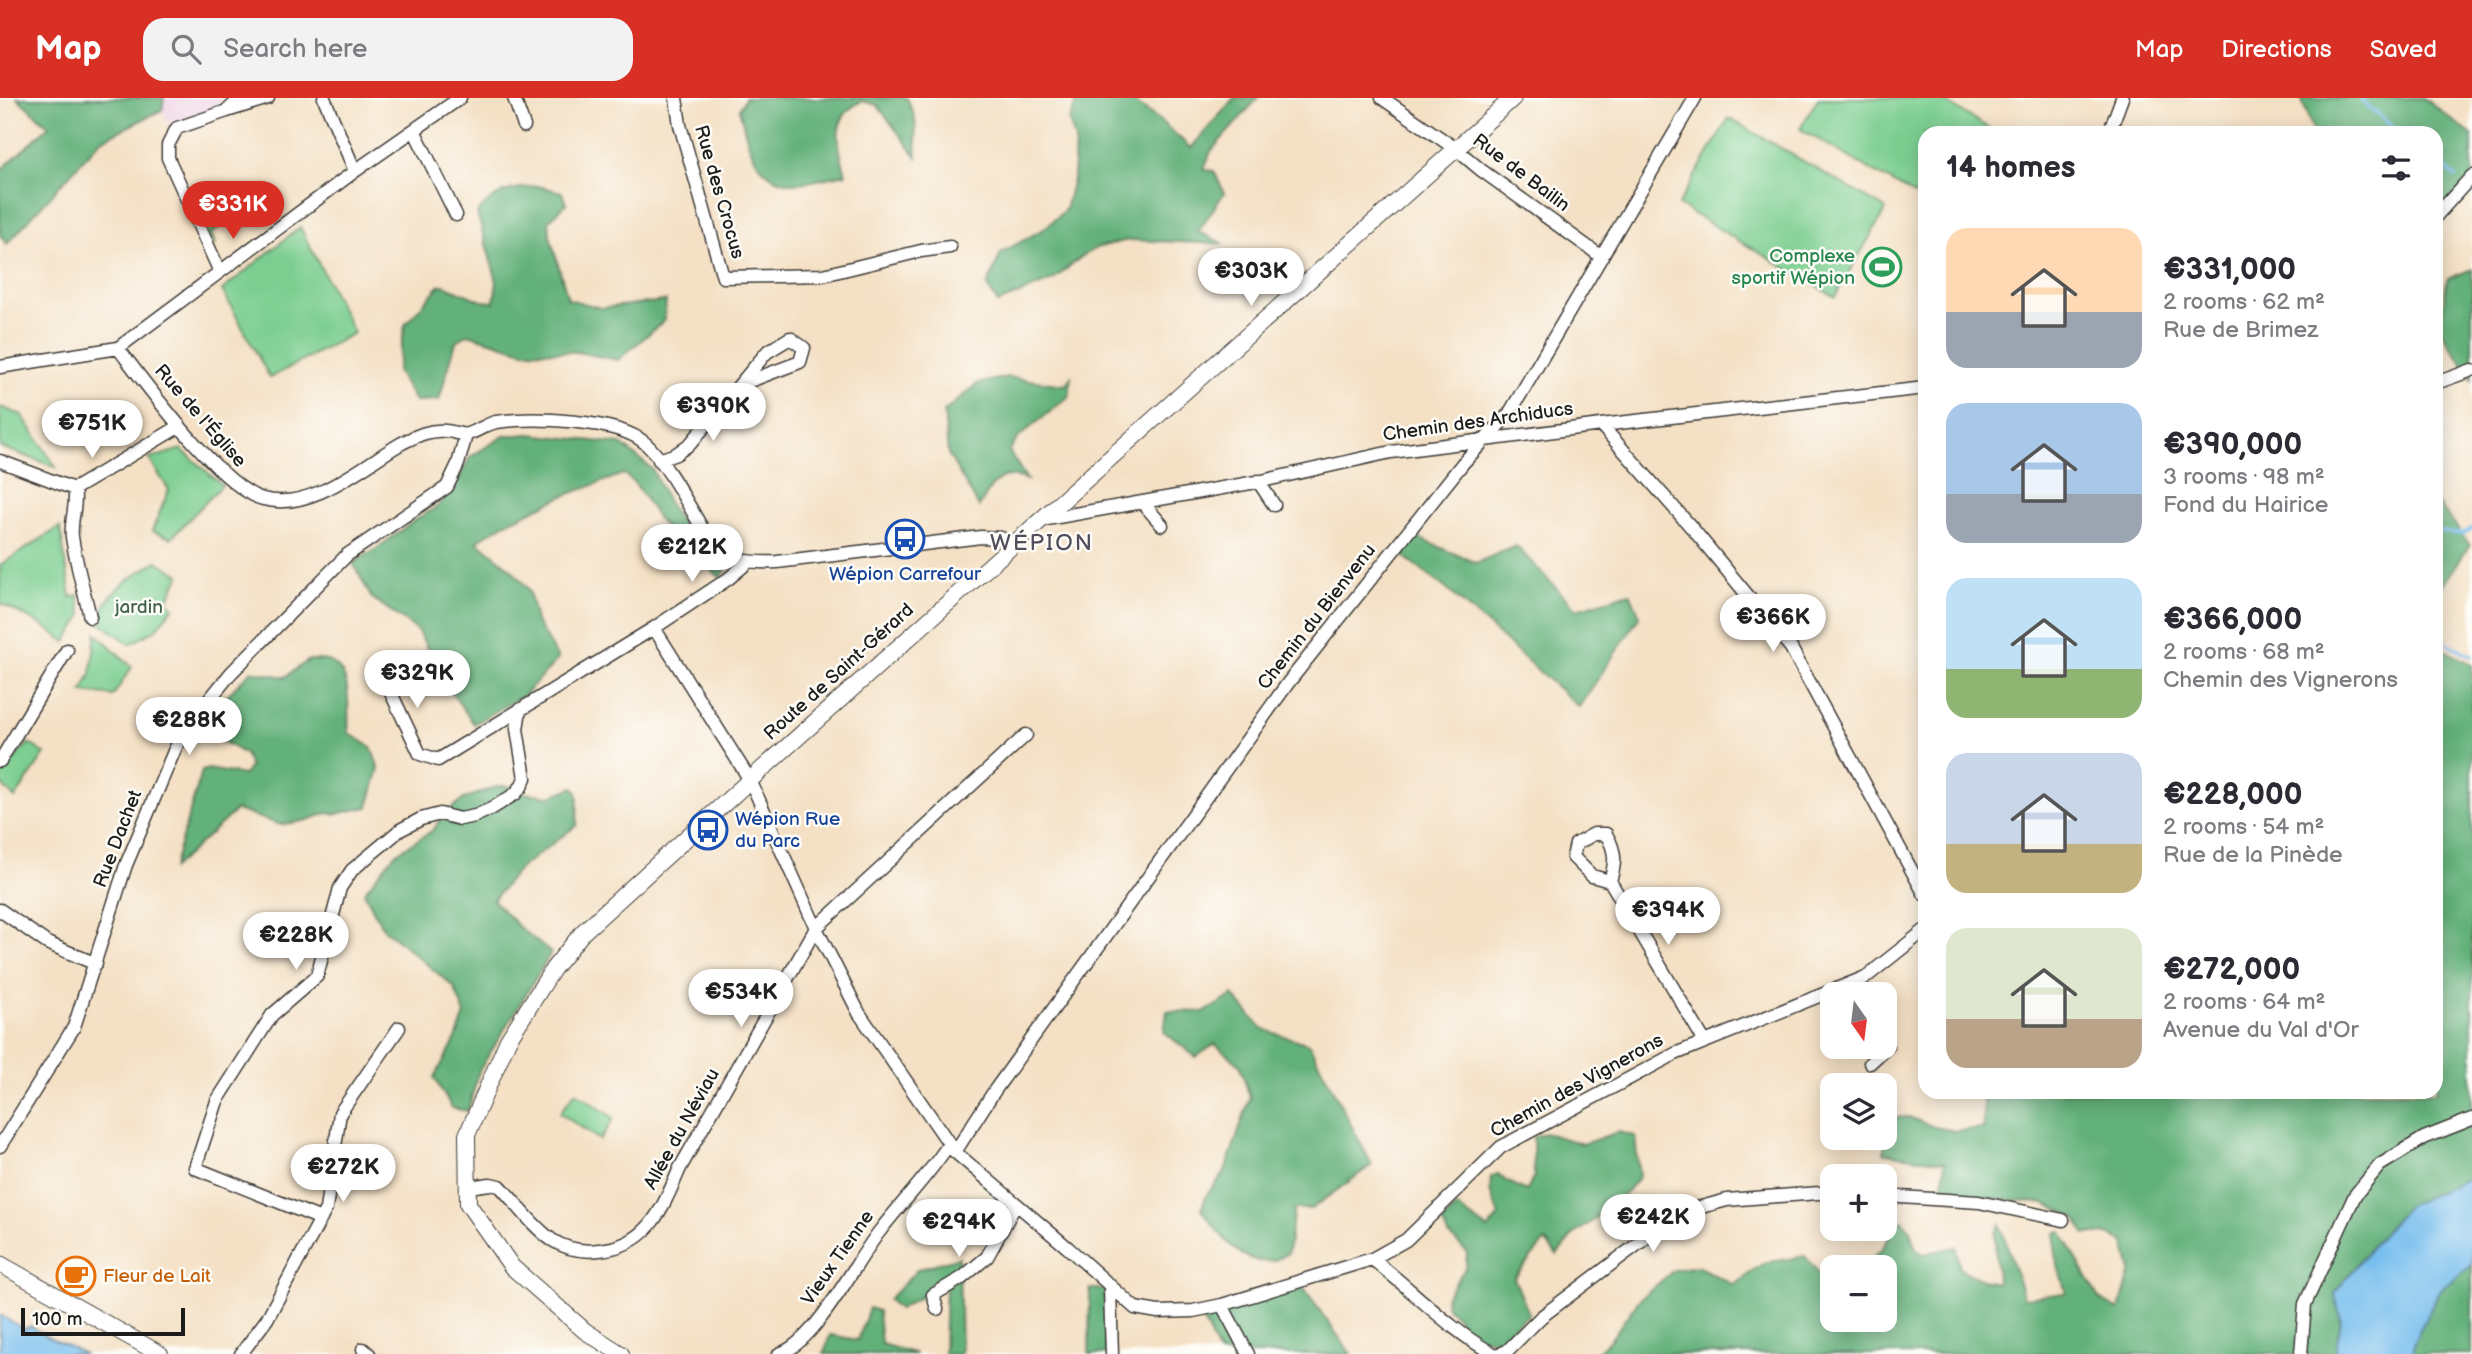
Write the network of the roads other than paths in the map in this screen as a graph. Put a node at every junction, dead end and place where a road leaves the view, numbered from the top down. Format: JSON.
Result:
{"nodes":[{"id":1,"x":241,"y":98,"type":"edge"},
{"id":2,"x":268,"y":98,"type":"edge"},
{"id":3,"x":324,"y":98,"type":"edge"},
{"id":4,"x":460,"y":98,"type":"edge"},
{"id":5,"x":514,"y":98,"type":"edge"},
{"id":6,"x":676,"y":98,"type":"edge"},
{"id":7,"x":1382,"y":98,"type":"edge"},
{"id":8,"x":1513,"y":98,"type":"edge"},
{"id":9,"x":1695,"y":98,"type":"edge"},
{"id":10,"x":2122,"y":98,"type":"edge"},
{"id":11,"x":227,"y":111,"type":"junction"},
{"id":12,"x":524,"y":126,"type":"dead end"},
{"id":13,"x":2112,"y":126,"type":"edge"},
{"id":14,"x":414,"y":130,"type":"junction"},
{"id":15,"x":1456,"y":149,"type":"junction"},
{"id":16,"x":355,"y":171,"type":"junction"},
{"id":17,"x":2472,"y":176,"type":"edge"},
{"id":18,"x":2443,"y":208,"type":"edge"},
{"id":19,"x":456,"y":215,"type":"dead end"},
{"id":20,"x":950,"y":247,"type":"dead end"},
{"id":21,"x":1602,"y":257,"type":"junction"},
{"id":22,"x":220,"y":272,"type":"junction"},
{"id":23,"x":118,"y":348,"type":"junction"},
{"id":24,"x":0,"y":367,"type":"edge"},
{"id":25,"x":2472,"y":370,"type":"edge"},
{"id":26,"x":2443,"y":380,"type":"edge"},
{"id":27,"x":742,"y":384,"type":"junction"},
{"id":28,"x":1918,"y":389,"type":"edge"},
{"id":29,"x":1601,"y":425,"type":"junction"},
{"id":30,"x":180,"y":426,"type":"junction"},
{"id":31,"x":466,"y":435,"type":"junction"},
{"id":32,"x":1484,"y":441,"type":"junction"},
{"id":33,"x":659,"y":460,"type":"junction"},
{"id":34,"x":0,"y":461,"type":"edge"},
{"id":35,"x":1258,"y":481,"type":"junction"},
{"id":36,"x":74,"y":489,"type":"junction"},
{"id":37,"x":1142,"y":502,"type":"junction"},
{"id":38,"x":1274,"y":505,"type":"dead end"},
{"id":39,"x":1041,"y":520,"type":"junction"},
{"id":40,"x":1162,"y":525,"type":"dead end"},
{"id":41,"x":1014,"y":544,"type":"junction"},
{"id":42,"x":747,"y":563,"type":"junction"},
{"id":43,"x":90,"y":617,"type":"dead end"},
{"id":44,"x":654,"y":628,"type":"junction"},
{"id":45,"x":66,"y":650,"type":"dead end"},
{"id":46,"x":383,"y":676,"type":"dead end"},
{"id":47,"x":520,"y":710,"type":"junction"},
{"id":48,"x":1026,"y":736,"type":"dead end"},
{"id":49,"x":0,"y":761,"type":"edge"},
{"id":50,"x":750,"y":780,"type":"junction"},
{"id":51,"x":1610,"y":881,"type":"dead end"},
{"id":52,"x":1918,"y":882,"type":"edge"},
{"id":53,"x":0,"y":910,"type":"edge"},
{"id":54,"x":816,"y":928,"type":"junction"},
{"id":55,"x":1918,"y":936,"type":"edge"},
{"id":56,"x":96,"y":964,"type":"junction"},
{"id":57,"x":1855,"y":981,"type":"joint"},
{"id":58,"x":400,"y":1028,"type":"dead end"},
{"id":59,"x":1705,"y":1042,"type":"junction"},
{"id":60,"x":1874,"y":1059,"type":"edge"},
{"id":61,"x":1870,"y":1063,"type":"dead end"},
{"id":62,"x":2472,"y":1119,"type":"edge"},
{"id":63,"x":0,"y":1146,"type":"edge"},
{"id":64,"x":952,"y":1148,"type":"junction"},
{"id":65,"x":468,"y":1187,"type":"junction"},
{"id":66,"x":1820,"y":1193,"type":"edge"},
{"id":67,"x":1897,"y":1197,"type":"edge"},
{"id":68,"x":1016,"y":1204,"type":"junction"},
{"id":69,"x":321,"y":1219,"type":"junction"},
{"id":70,"x":2063,"y":1220,"type":"dead end"},
{"id":71,"x":1372,"y":1259,"type":"junction"},
{"id":72,"x":0,"y":1264,"type":"edge"},
{"id":73,"x":1110,"y":1287,"type":"junction"},
{"id":74,"x":1222,"y":1305,"type":"junction"},
{"id":75,"x":937,"y":1309,"type":"dead end"},
{"id":76,"x":160,"y":1354,"type":"edge"},
{"id":77,"x":241,"y":1354,"type":"edge"},
{"id":78,"x":621,"y":1354,"type":"edge"},
{"id":79,"x":779,"y":1354,"type":"edge"},
{"id":80,"x":1112,"y":1354,"type":"edge"},
{"id":81,"x":1248,"y":1354,"type":"edge"},
{"id":82,"x":1496,"y":1354,"type":"edge"},
{"id":83,"x":2301,"y":1354,"type":"edge"}],
"edges":[{"from":1,"to":11,"type":"street"},
{"from":2,"to":11,"type":"street"},
{"from":3,"to":16,"type":"street"},
{"from":4,"to":14,"type":"street"},
{"from":5,"to":12,"type":"street"},
{"from":6,"to":20,"type":"street","name":"Rue des Crocus"},
{"from":7,"to":15,"type":"street","name":"Rue de Bailin"},
{"from":8,"to":15,"type":"main road","name":"Route de Saint-Gérard"},
{"from":9,"to":21,"type":"street","name":"Chemin du Bienvenu"},
{"from":10,"to":13,"type":"street"},
{"from":11,"to":22,"type":"street"},
{"from":14,"to":16,"type":"street"},
{"from":14,"to":19,"type":"street"},
{"from":15,"to":21,"type":"street","name":"Rue de Bailin"},
{"from":15,"to":39,"type":"main road","name":"Route de Saint-Gérard"},
{"from":16,"to":22,"type":"street"},
{"from":17,"to":18,"type":"street"},
{"from":21,"to":32,"type":"street","name":"Chemin du Bienvenu"},
{"from":22,"to":23,"type":"street"},
{"from":23,"to":24,"type":"street"},
{"from":23,"to":30,"type":"street","name":"Rue de l'Église"},
{"from":25,"to":26,"type":"street"},
{"from":27,"to":27,"type":"street"},
{"from":27,"to":33,"type":"street"},
{"from":28,"to":29,"type":"street","name":"Chemin des Archiducs"},
{"from":29,"to":32,"type":"street","name":"Chemin des Archiducs"},
{"from":29,"to":52,"type":"street"},
{"from":30,"to":31,"type":"street","name":"Rue de l'Église"},
{"from":30,"to":36,"type":"street"},
{"from":31,"to":33,"type":"street","name":"Rue de l'Église"},
{"from":31,"to":56,"type":"street","name":"Rue Dachet"},
{"from":32,"to":35,"type":"street","name":"Chemin des Archiducs"},
{"from":32,"to":64,"type":"street","name":"Chemin du Bienvenu"},
{"from":33,"to":42,"type":"street","name":"Rue de l'Église"},
{"from":34,"to":36,"type":"street"},
{"from":35,"to":37,"type":"street","name":"Chemin des Archiducs"},
{"from":35,"to":38,"type":"street"},
{"from":36,"to":43,"type":"street"},
{"from":37,"to":39,"type":"street","name":"Chemin des Archiducs"},
{"from":37,"to":40,"type":"street"},
{"from":39,"to":41,"type":"main road","name":"Route de Saint-Gérard"},
{"from":41,"to":42,"type":"street","name":"Rue de l'Église"},
{"from":41,"to":50,"type":"main road","name":"Route de Saint-Gérard"},
{"from":42,"to":44,"type":"street"},
{"from":44,"to":47,"type":"street"},
{"from":44,"to":50,"type":"street","name":"Chemin des Vignerons"},
{"from":45,"to":49,"type":"street"},
{"from":46,"to":47,"type":"street"},
{"from":47,"to":69,"type":"street"},
{"from":48,"to":54,"type":"street","name":"Allée du Néviau"},
{"from":50,"to":54,"type":"street","name":"Chemin des Vignerons"},
{"from":50,"to":65,"type":"main road","name":"Route de Saint-Gérard"},
{"from":51,"to":59,"type":"street"},
{"from":53,"to":56,"type":"street"},
{"from":54,"to":64,"type":"street","name":"Chemin des Vignerons"},
{"from":54,"to":65,"type":"street","name":"Allée du Néviau"},
{"from":55,"to":57,"type":"street","name":"Chemin des Vignerons"},
{"from":56,"to":63,"type":"street","name":"Rue Dachet"},
{"from":57,"to":59,"type":"street","name":"Chemin des Vignerons"},
{"from":58,"to":69,"type":"street"},
{"from":59,"to":71,"type":"street","name":"Chemin des Vignerons"},
{"from":60,"to":61,"type":"street"},
{"from":62,"to":83,"type":"street"},
{"from":64,"to":68,"type":"street","name":"Chemin des Vignerons"},
{"from":64,"to":79,"type":"street","name":"Vieux Tienne"},
{"from":65,"to":78,"type":"main road","name":"Route de Saint-Gérard"},
{"from":66,"to":82,"type":"street"},
{"from":67,"to":70,"type":"street"},
{"from":68,"to":73,"type":"street","name":"Chemin des Vignerons"},
{"from":68,"to":75,"type":"street"},
{"from":69,"to":77,"type":"street"},
{"from":71,"to":74,"type":"street","name":"Chemin des Vignerons"},
{"from":71,"to":82,"type":"street"},
{"from":72,"to":76,"type":"main road"},
{"from":73,"to":74,"type":"street","name":"Chemin des Vignerons"},
{"from":73,"to":80,"type":"street"},
{"from":74,"to":81,"type":"street"}]}
